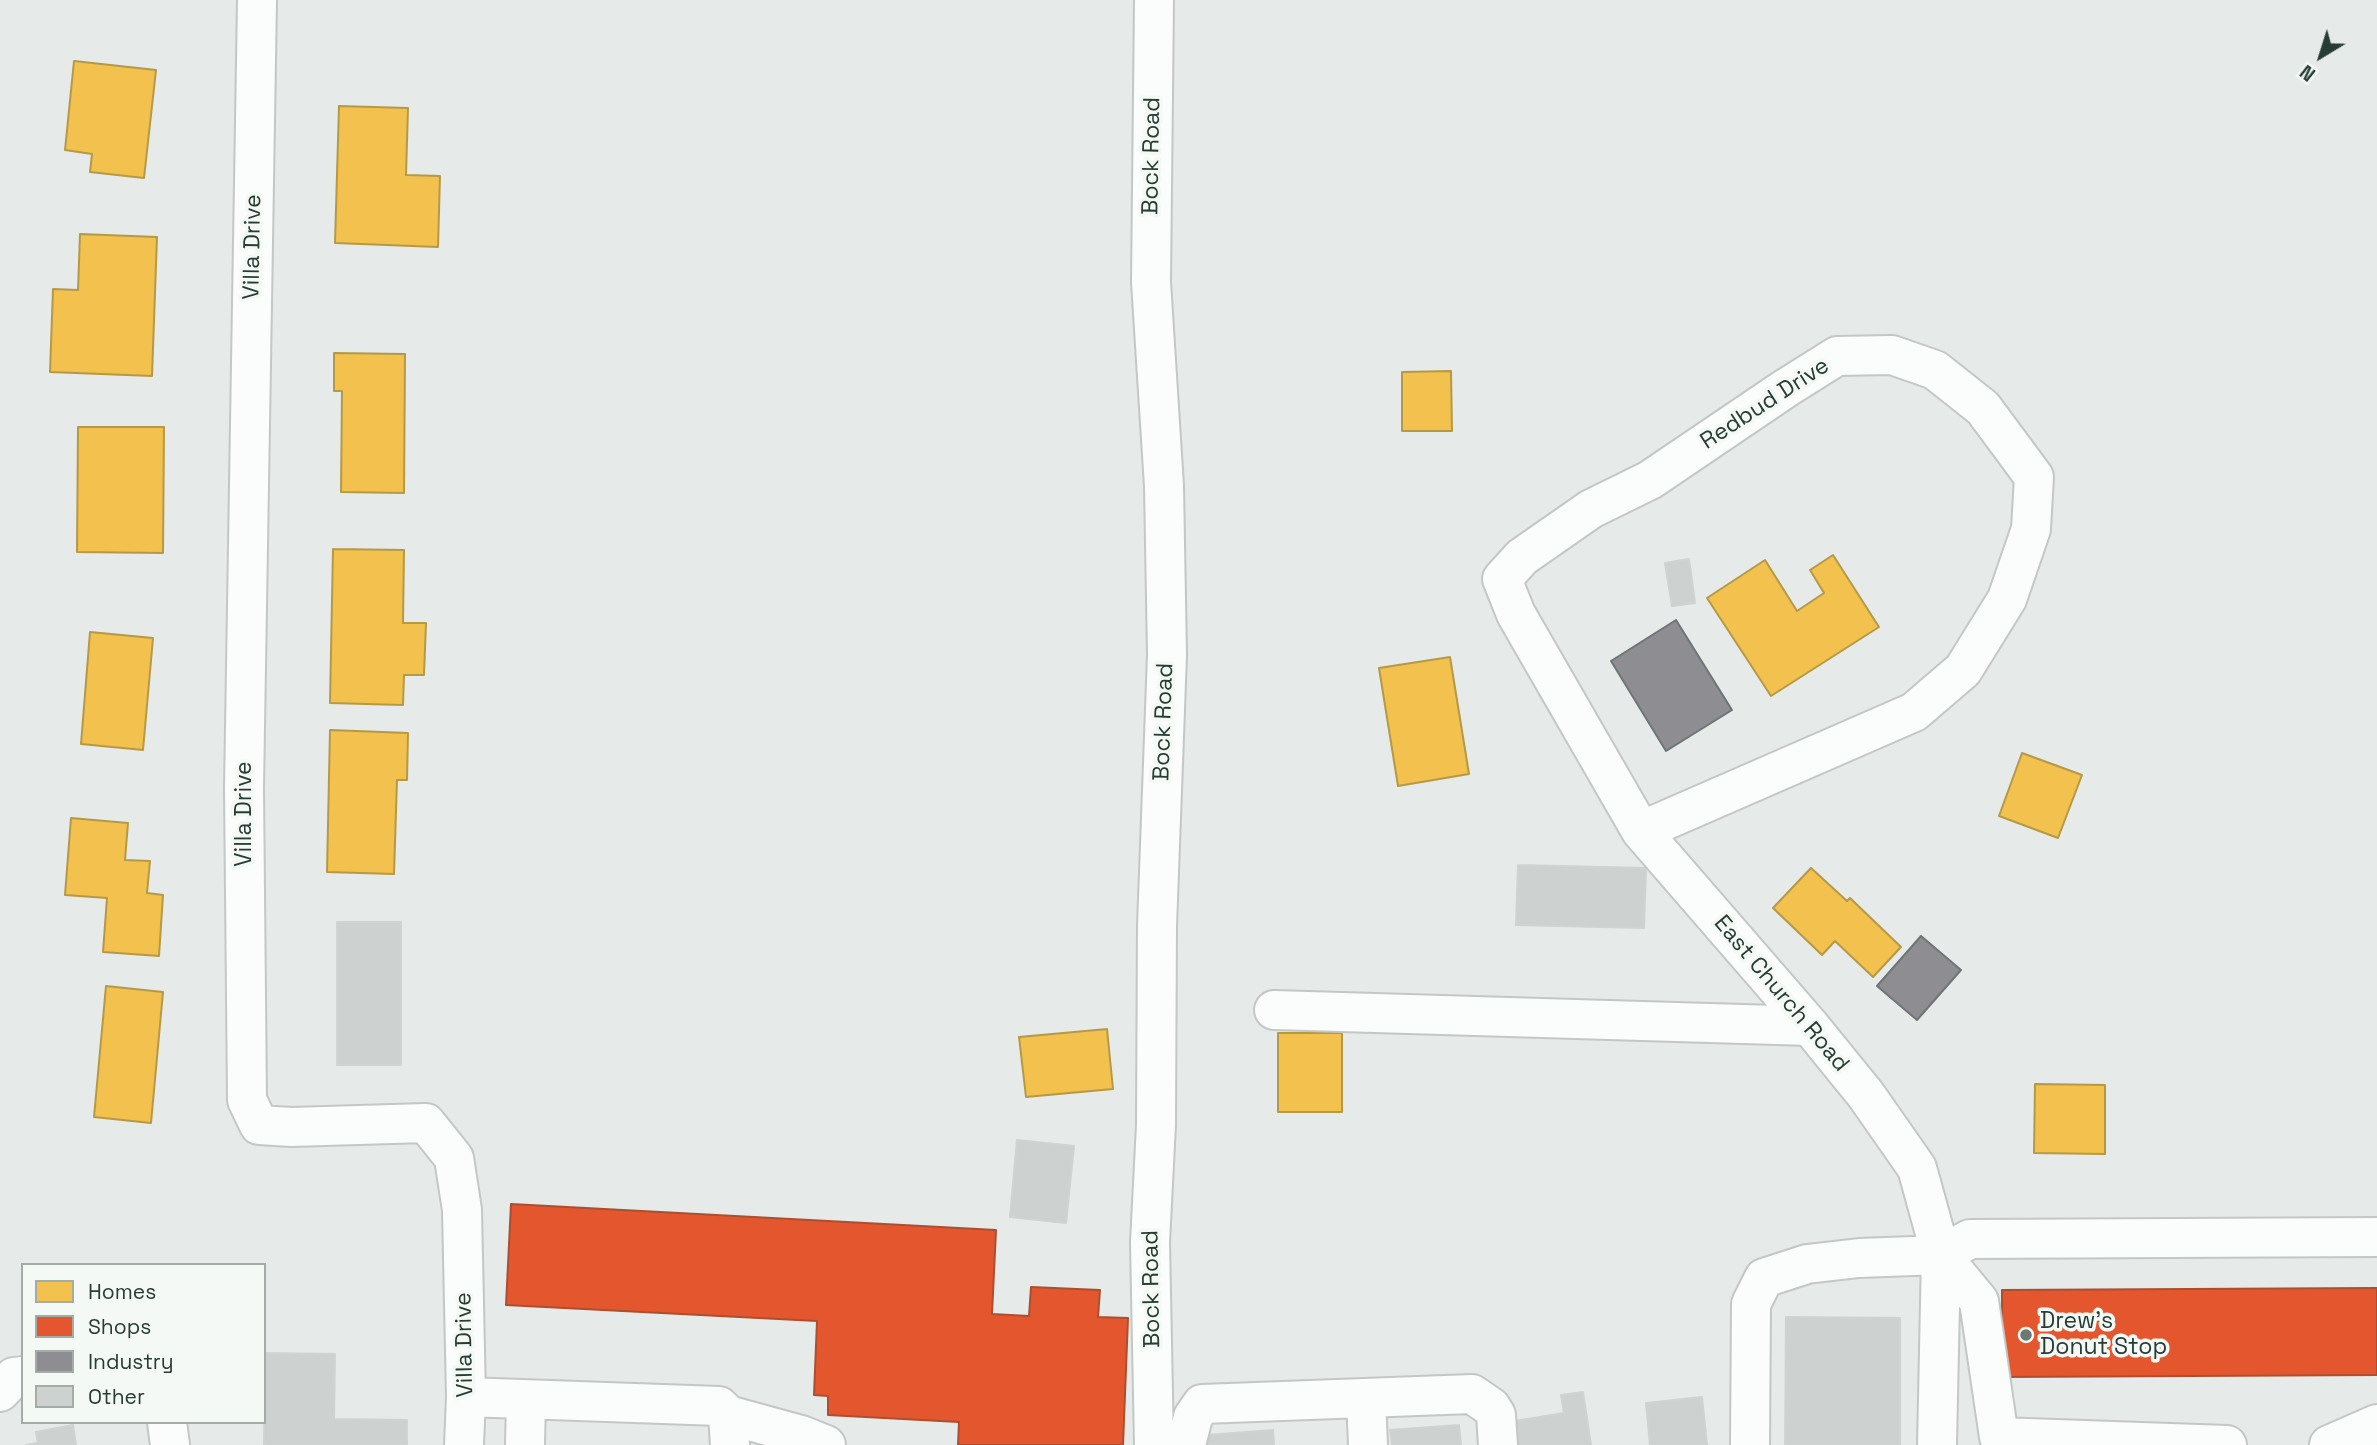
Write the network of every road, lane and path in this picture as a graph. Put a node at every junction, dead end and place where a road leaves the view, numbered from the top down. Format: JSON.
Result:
{"nodes":[{"id":1,"x":257,"y":0,"type":"edge"},
{"id":2,"x":1154,"y":0,"type":"edge"},
{"id":3,"x":1502,"y":579,"type":"joint"},
{"id":4,"x":1641,"y":831,"type":"junction"},
{"id":5,"x":1274,"y":1010,"type":"dead end"},
{"id":6,"x":1810,"y":1026,"type":"junction"},
{"id":7,"x":2377,"y":1237,"type":"edge"},
{"id":8,"x":1941,"y":1255,"type":"junction"},
{"id":9,"x":21,"y":1376,"type":"edge"},
{"id":10,"x":0,"y":1392,"type":"edge"},
{"id":11,"x":466,"y":1397,"type":"junction"},
{"id":12,"x":1366,"y":1398,"type":"junction"},
{"id":13,"x":526,"y":1400,"type":"junction"},
{"id":14,"x":167,"y":1424,"type":"edge"},
{"id":15,"x":2377,"y":1424,"type":"edge"},
{"id":16,"x":729,"y":1430,"type":"edge"},
{"id":17,"x":170,"y":1445,"type":"edge"},
{"id":18,"x":464,"y":1445,"type":"edge"},
{"id":19,"x":526,"y":1445,"type":"edge"},
{"id":20,"x":826,"y":1445,"type":"edge"},
{"id":21,"x":1154,"y":1445,"type":"edge"},
{"id":22,"x":1186,"y":1445,"type":"edge"},
{"id":23,"x":1368,"y":1445,"type":"edge"},
{"id":24,"x":1499,"y":1445,"type":"edge"},
{"id":25,"x":1750,"y":1445,"type":"edge"},
{"id":26,"x":1937,"y":1445,"type":"edge"},
{"id":27,"x":2227,"y":1445,"type":"edge"},
{"id":28,"x":2329,"y":1445,"type":"edge"}],
"edges":[{"from":1,"to":11,"type":"street","name":"Villa Drive"},
{"from":2,"to":21,"type":"street","name":"Bock Road"},
{"from":3,"to":4,"type":"street","name":"East Church Road"},
{"from":3,"to":4,"type":"street","name":"Redbud Drive"},
{"from":4,"to":6,"type":"street","name":"East Church Road"},
{"from":5,"to":6,"type":"street"},
{"from":6,"to":8,"type":"street","name":"East Church Road"},
{"from":7,"to":8,"type":"street"},
{"from":8,"to":25,"type":"street"},
{"from":8,"to":26,"type":"street","name":"East Church Road"},
{"from":8,"to":27,"type":"street"},
{"from":9,"to":10,"type":"street"},
{"from":11,"to":13,"type":"street"},
{"from":11,"to":18,"type":"street","name":"Villa Drive"},
{"from":12,"to":22,"type":"street"},
{"from":12,"to":23,"type":"street"},
{"from":12,"to":24,"type":"street"},
{"from":13,"to":16,"type":"street"},
{"from":13,"to":19,"type":"street"},
{"from":14,"to":17,"type":"street"},
{"from":15,"to":28,"type":"street"},
{"from":16,"to":20,"type":"street"}]}
